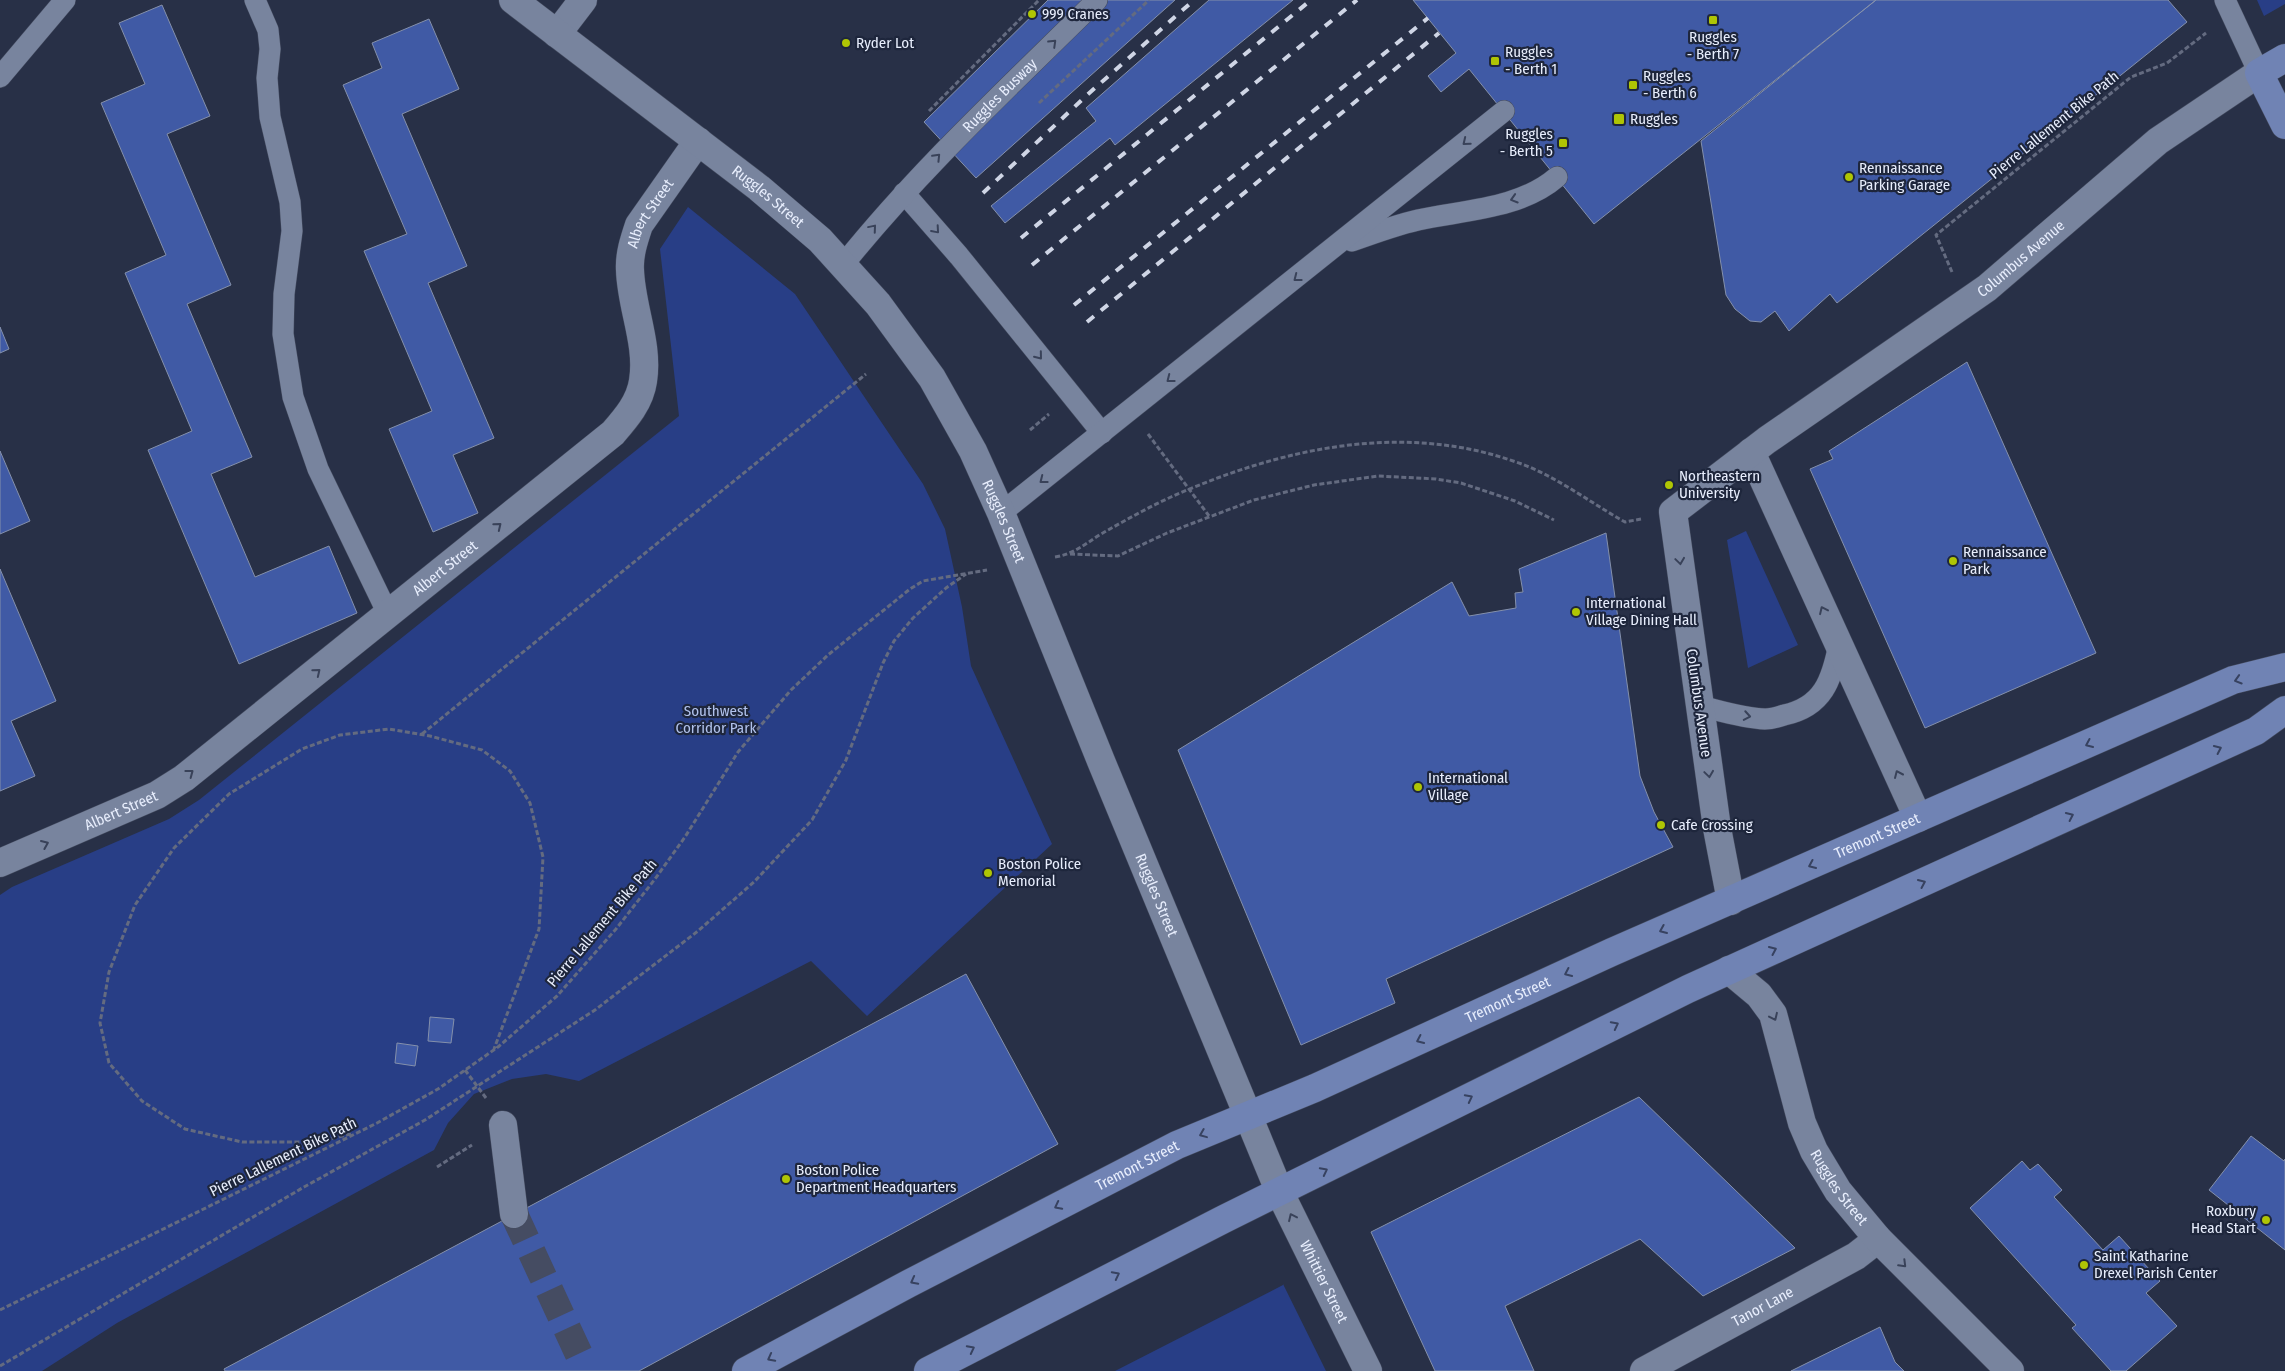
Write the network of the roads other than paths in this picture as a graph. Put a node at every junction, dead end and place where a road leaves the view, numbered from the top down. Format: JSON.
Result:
{"nodes":[{"id":1,"x":65,"y":0,"type":"edge"},
{"id":2,"x":255,"y":0,"type":"edge"},
{"id":3,"x":513,"y":0,"type":"edge"},
{"id":4,"x":583,"y":0,"type":"edge"},
{"id":5,"x":1097,"y":0,"type":"edge"},
{"id":6,"x":2225,"y":0,"type":"edge"},
{"id":7,"x":557,"y":34,"type":"junction"},
{"id":8,"x":2285,"y":58,"type":"edge"},
{"id":9,"x":2259,"y":73,"type":"junction"},
{"id":10,"x":0,"y":77,"type":"edge"},
{"id":11,"x":1504,"y":111,"type":"dead end"},
{"id":12,"x":2285,"y":125,"type":"edge"},
{"id":13,"x":698,"y":141,"type":"junction"},
{"id":14,"x":1557,"y":177,"type":"dead end"},
{"id":15,"x":904,"y":193,"type":"junction"},
{"id":16,"x":1336,"y":247,"type":"junction"},
{"id":17,"x":843,"y":265,"type":"junction"},
{"id":18,"x":1102,"y":433,"type":"junction"},
{"id":19,"x":1751,"y":452,"type":"junction"},
{"id":20,"x":1001,"y":513,"type":"junction"},
{"id":21,"x":388,"y":614,"type":"junction"},
{"id":22,"x":1839,"y":644,"type":"junction"},
{"id":23,"x":2285,"y":667,"type":"edge"},
{"id":24,"x":1700,"y":706,"type":"junction"},
{"id":25,"x":2285,"y":710,"type":"edge"},
{"id":26,"x":2285,"y":730,"type":"edge"},
{"id":27,"x":2256,"y":731,"type":"junction"},
{"id":28,"x":1918,"y":818,"type":"junction"},
{"id":29,"x":0,"y":863,"type":"edge"},
{"id":30,"x":1731,"y":901,"type":"junction"},
{"id":31,"x":1729,"y":970,"type":"junction"},
{"id":32,"x":1248,"y":1115,"type":"junction"},
{"id":33,"x":503,"y":1125,"type":"dead end"},
{"id":34,"x":1280,"y":1192,"type":"junction"},
{"id":35,"x":514,"y":1214,"type":"tunnel mouth"},
{"id":36,"x":1878,"y":1239,"type":"junction"},
{"id":37,"x":746,"y":1371,"type":"edge"},
{"id":38,"x":928,"y":1371,"type":"edge"},
{"id":39,"x":1368,"y":1371,"type":"edge"},
{"id":40,"x":1644,"y":1371,"type":"edge"},
{"id":41,"x":2010,"y":1371,"type":"edge"}],
"edges":[{"from":1,"to":10,"type":"lane"},
{"from":2,"to":21,"type":"lane"},
{"from":3,"to":7,"type":"street","name":"Ruggles Street"},
{"from":4,"to":7,"type":"street"},
{"from":15,"to":5,"type":"lane","name":"Ruggles Busway","one_way":true},
{"from":6,"to":9,"type":"lane"},
{"from":7,"to":13,"type":"street","name":"Ruggles Street"},
{"from":8,"to":9,"type":"main road","name":"Columbus Avenue"},
{"from":9,"to":12,"type":"main road"},
{"from":9,"to":19,"type":"street","name":"Columbus Avenue"},
{"from":11,"to":16,"type":"lane","one_way":true},
{"from":13,"to":17,"type":"street","name":"Ruggles Street"},
{"from":21,"to":13,"type":"street","name":"Albert Street","one_way":true},
{"from":14,"to":16,"type":"lane","one_way":true},
{"from":17,"to":15,"type":"lane","name":"Ruggles Busway","one_way":true},
{"from":15,"to":18,"type":"lane","one_way":true},
{"from":16,"to":18,"type":"lane","one_way":true},
{"from":17,"to":20,"type":"street","name":"Ruggles Street"},
{"from":18,"to":20,"type":"lane","one_way":true},
{"from":22,"to":19,"type":"street","one_way":true},
{"from":19,"to":24,"type":"street","name":"Columbus Avenue","one_way":true},
{"from":20,"to":32,"type":"street","name":"Ruggles Street"},
{"from":29,"to":21,"type":"street","name":"Albert Street","one_way":true},
{"from":24,"to":22,"type":"lane","one_way":true},
{"from":28,"to":22,"type":"street","one_way":true},
{"from":23,"to":28,"type":"main road","name":"Tremont Street","one_way":true},
{"from":24,"to":30,"type":"street","name":"Columbus Avenue","one_way":true},
{"from":25,"to":27,"type":"main road"},
{"from":26,"to":27,"type":"main road"},
{"from":31,"to":27,"type":"main road","one_way":true},
{"from":28,"to":30,"type":"main road","name":"Tremont Street","one_way":true},
{"from":30,"to":32,"type":"main road","name":"Tremont Street","one_way":true},
{"from":34,"to":31,"type":"main road","one_way":true},
{"from":31,"to":36,"type":"street","name":"Ruggles Street","one_way":true},
{"from":32,"to":34,"type":"street","name":"Ruggles Street"},
{"from":32,"to":37,"type":"main road","name":"Tremont Street","one_way":true},
{"from":33,"to":35,"type":"street"},
{"from":38,"to":34,"type":"main road","one_way":true},
{"from":39,"to":34,"type":"street","name":"Whittier Street","one_way":true},
{"from":36,"to":40,"type":"street","name":"Tanor Lane"},
{"from":36,"to":41,"type":"street","name":"Ruggles Street","one_way":true}]}
